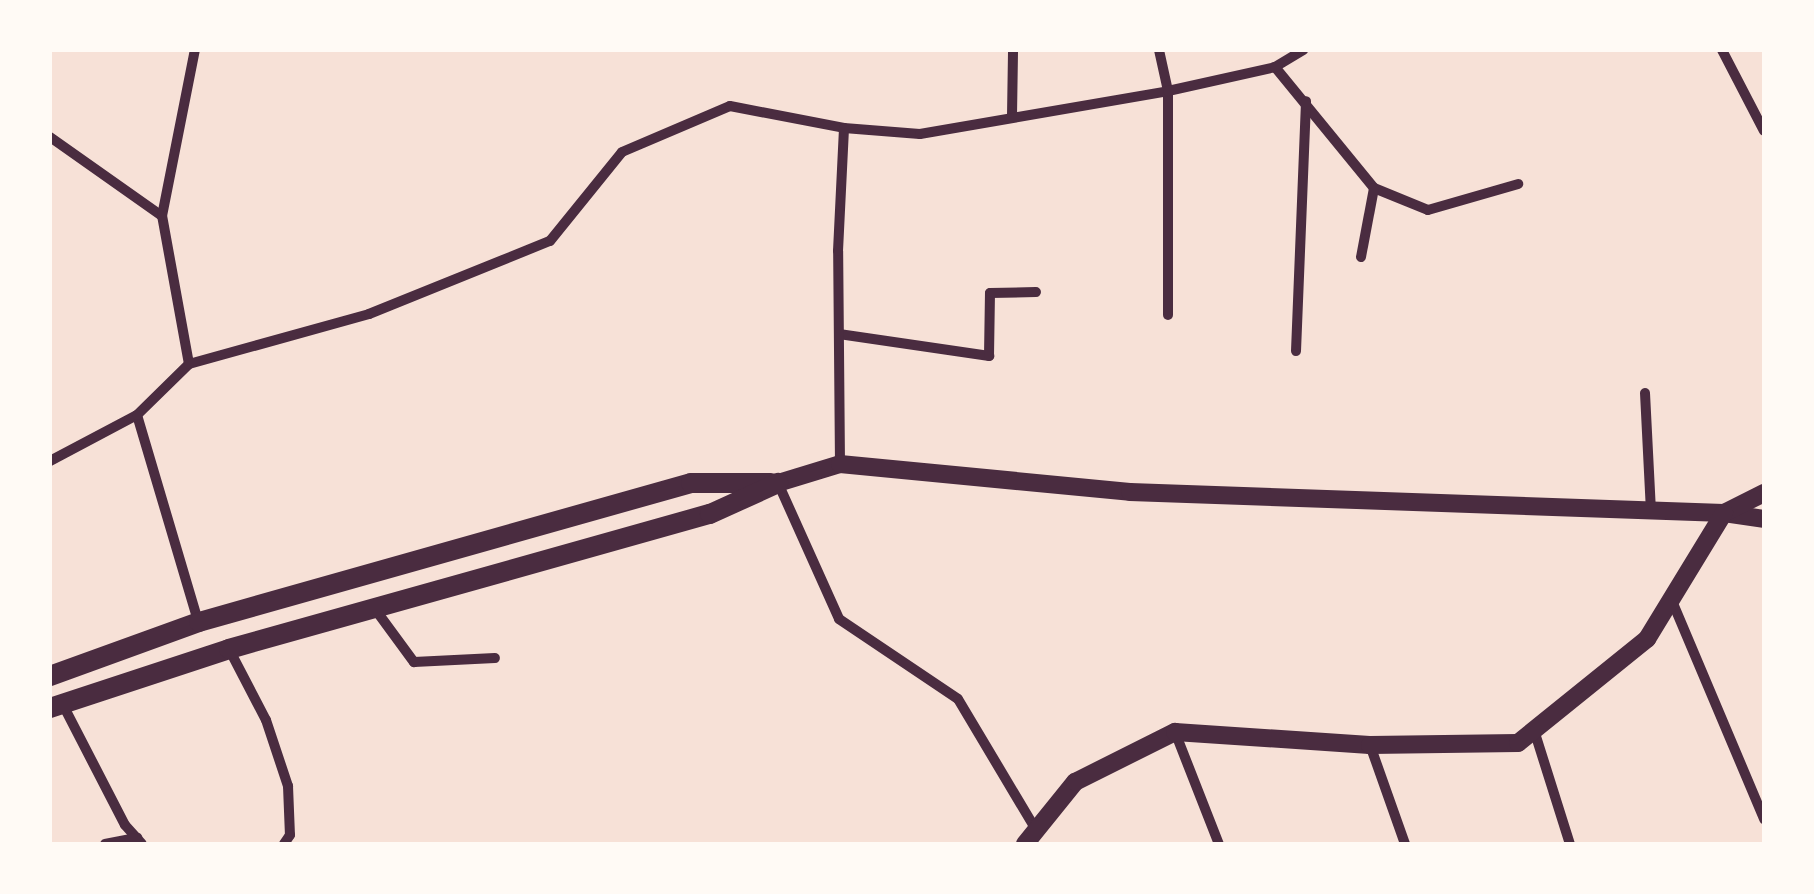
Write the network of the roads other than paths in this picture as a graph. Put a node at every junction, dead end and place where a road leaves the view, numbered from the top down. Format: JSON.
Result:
{"nodes":[{"id":1,"x":195,"y":50,"type":"edge"},
{"id":2,"x":1013,"y":50,"type":"edge"},
{"id":3,"x":1159,"y":50,"type":"edge"},
{"id":4,"x":1303,"y":50,"type":"edge"},
{"id":5,"x":1722,"y":50,"type":"edge"},
{"id":6,"x":1275,"y":66,"type":"junction"},
{"id":7,"x":1168,"y":92,"type":"junction"},
{"id":8,"x":1306,"y":100,"type":"junction"},
{"id":9,"x":1012,"y":116,"type":"junction"},
{"id":10,"x":844,"y":128,"type":"junction"},
{"id":11,"x":1764,"y":131,"type":"edge"},
{"id":12,"x":50,"y":137,"type":"edge"},
{"id":13,"x":1518,"y":184,"type":"dead end"},
{"id":14,"x":1374,"y":188,"type":"junction"},
{"id":15,"x":162,"y":216,"type":"junction"},
{"id":16,"x":1360,"y":257,"type":"dead end"},
{"id":17,"x":1036,"y":292,"type":"dead end"},
{"id":18,"x":1168,"y":316,"type":"dead end"},
{"id":19,"x":839,"y":334,"type":"junction"},
{"id":20,"x":1296,"y":351,"type":"dead end"},
{"id":21,"x":189,"y":364,"type":"junction"},
{"id":22,"x":1646,"y":393,"type":"dead end"},
{"id":23,"x":137,"y":414,"type":"junction"},
{"id":24,"x":50,"y":461,"type":"edge"},
{"id":25,"x":840,"y":464,"type":"junction"},
{"id":26,"x":778,"y":483,"type":"junction"},
{"id":27,"x":1764,"y":493,"type":"edge"},
{"id":28,"x":1651,"y":511,"type":"junction"},
{"id":29,"x":1724,"y":513,"type":"junction"},
{"id":30,"x":1764,"y":518,"type":"edge"},
{"id":31,"x":1671,"y":600,"type":"junction"},
{"id":32,"x":374,"y":609,"type":"junction"},
{"id":33,"x":198,"y":622,"type":"junction"},
{"id":34,"x":229,"y":649,"type":"junction"},
{"id":35,"x":495,"y":658,"type":"dead end"},
{"id":36,"x":50,"y":676,"type":"edge"},
{"id":37,"x":56,"y":705,"type":"edge"},
{"id":38,"x":1534,"y":729,"type":"junction"},
{"id":39,"x":1175,"y":732,"type":"junction"},
{"id":40,"x":1370,"y":745,"type":"junction"},
{"id":41,"x":1764,"y":820,"type":"edge"},
{"id":42,"x":1030,"y":837,"type":"edge"},
{"id":43,"x":286,"y":840,"type":"edge"},
{"id":44,"x":140,"y":841,"type":"edge"},
{"id":45,"x":105,"y":844,"type":"edge"},
{"id":46,"x":301,"y":844,"type":"edge"},
{"id":47,"x":1219,"y":844,"type":"edge"},
{"id":48,"x":1406,"y":844,"type":"edge"},
{"id":49,"x":1570,"y":844,"type":"edge"}],
"edges":[{"from":1,"to":15,"type":"street"},
{"from":2,"to":9,"type":"street"},
{"from":3,"to":7,"type":"street"},
{"from":4,"to":6,"type":"street"},
{"from":5,"to":11,"type":"street"},
{"from":6,"to":7,"type":"street"},
{"from":6,"to":8,"type":"street"},
{"from":7,"to":9,"type":"street"},
{"from":7,"to":18,"type":"street"},
{"from":8,"to":14,"type":"street"},
{"from":8,"to":20,"type":"street"},
{"from":9,"to":10,"type":"street"},
{"from":10,"to":19,"type":"street"},
{"from":10,"to":21,"type":"street"},
{"from":12,"to":15,"type":"street"},
{"from":13,"to":14,"type":"street"},
{"from":14,"to":16,"type":"street"},
{"from":15,"to":21,"type":"street"},
{"from":17,"to":19,"type":"street"},
{"from":19,"to":25,"type":"street"},
{"from":21,"to":23,"type":"street"},
{"from":22,"to":28,"type":"street"},
{"from":23,"to":24,"type":"street"},
{"from":23,"to":33,"type":"street"},
{"from":25,"to":26,"type":"street"},
{"from":25,"to":28,"type":"street"},
{"from":26,"to":32,"type":"main road"},
{"from":26,"to":33,"type":"main road"},
{"from":26,"to":42,"type":"street"},
{"from":27,"to":29,"type":"street"},
{"from":28,"to":29,"type":"street"},
{"from":29,"to":30,"type":"street"},
{"from":29,"to":31,"type":"street"},
{"from":31,"to":38,"type":"street"},
{"from":31,"to":41,"type":"street"},
{"from":32,"to":34,"type":"main road"},
{"from":32,"to":35,"type":"street"},
{"from":33,"to":36,"type":"main road"},
{"from":34,"to":37,"type":"main road"},
{"from":34,"to":43,"type":"street"},
{"from":37,"to":44,"type":"street"},
{"from":38,"to":40,"type":"street"},
{"from":38,"to":49,"type":"street"},
{"from":39,"to":40,"type":"street"},
{"from":39,"to":42,"type":"street"},
{"from":39,"to":47,"type":"street"},
{"from":40,"to":48,"type":"street"},
{"from":43,"to":46,"type":"street"},
{"from":44,"to":45,"type":"street"}]}
